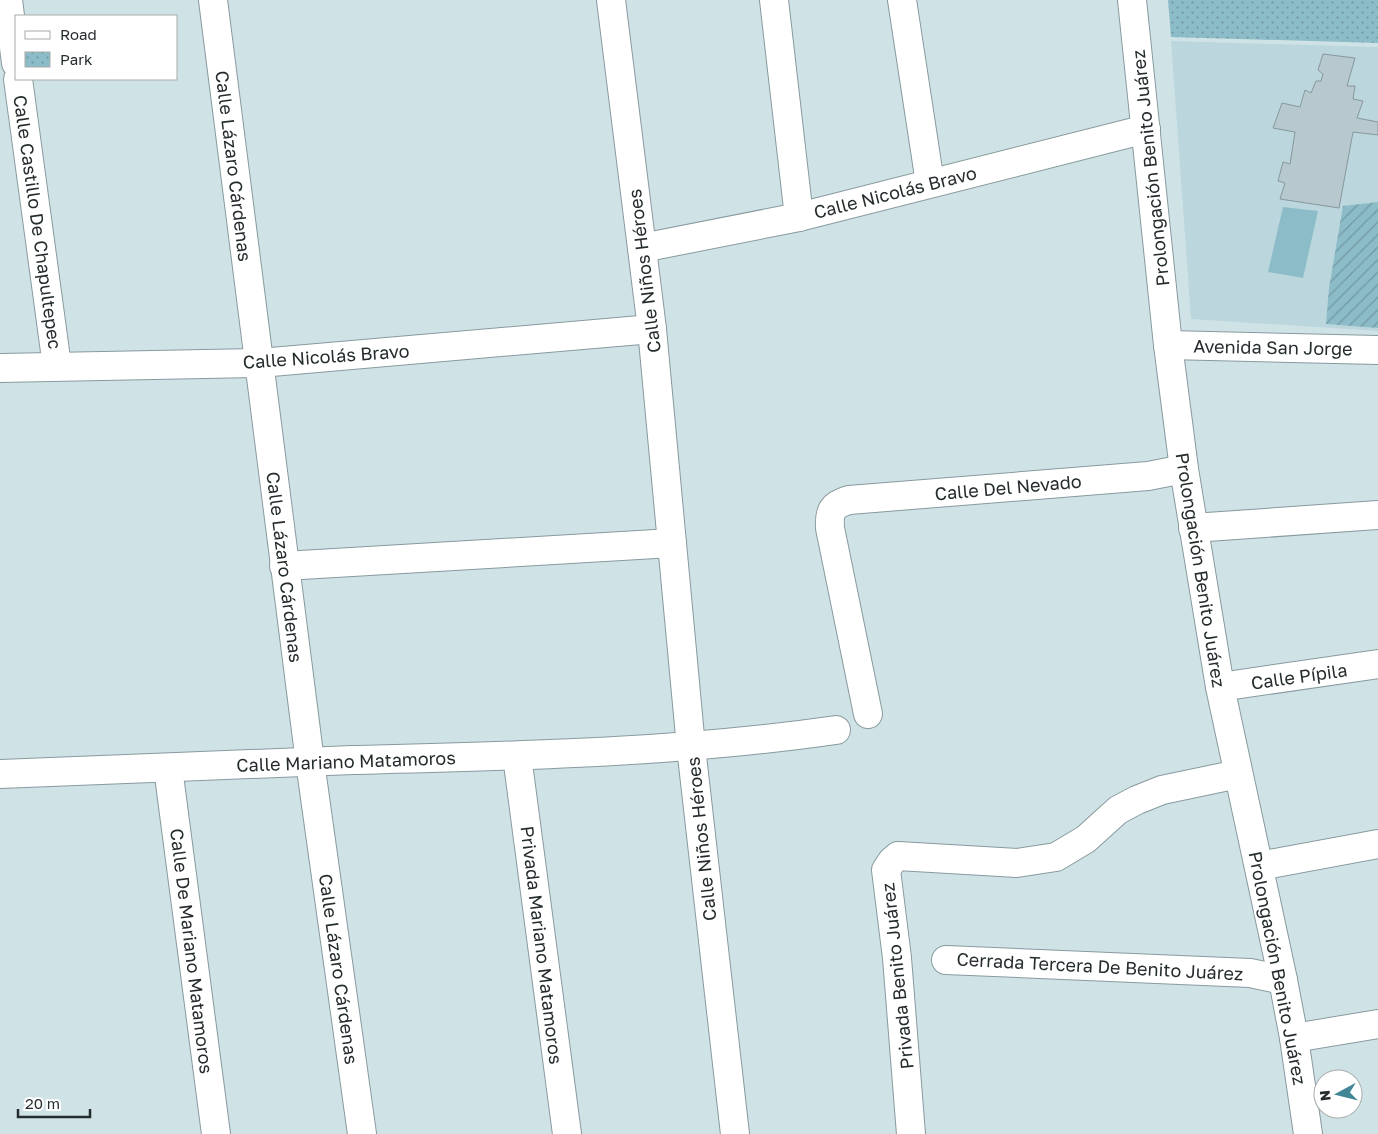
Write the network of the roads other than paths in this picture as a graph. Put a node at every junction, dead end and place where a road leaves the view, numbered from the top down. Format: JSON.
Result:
{"nodes":[{"id":1,"x":8,"y":0,"type":"edge"},
{"id":2,"x":213,"y":0,"type":"edge"},
{"id":3,"x":611,"y":0,"type":"edge"},
{"id":4,"x":774,"y":0,"type":"edge"},
{"id":5,"x":902,"y":0,"type":"edge"},
{"id":6,"x":1132,"y":0,"type":"edge"},
{"id":7,"x":15,"y":55,"type":"edge"},
{"id":8,"x":18,"y":80,"type":"edge"},
{"id":9,"x":1146,"y":129,"type":"junction"},
{"id":10,"x":930,"y":183,"type":"junction"},
{"id":11,"x":800,"y":217,"type":"junction"},
{"id":12,"x":642,"y":248,"type":"junction"},
{"id":13,"x":652,"y":329,"type":"junction"},
{"id":14,"x":1168,"y":345,"type":"junction"},
{"id":15,"x":1378,"y":350,"type":"edge"},
{"id":16,"x":260,"y":363,"type":"junction"},
{"id":17,"x":57,"y":366,"type":"junction"},
{"id":18,"x":0,"y":368,"type":"edge"},
{"id":19,"x":1184,"y":468,"type":"junction"},
{"id":20,"x":1378,"y":515,"type":"edge"},
{"id":21,"x":1193,"y":528,"type":"junction"},
{"id":22,"x":672,"y":543,"type":"junction"},
{"id":23,"x":284,"y":566,"type":"junction"},
{"id":24,"x":1378,"y":664,"type":"edge"},
{"id":25,"x":1220,"y":687,"type":"junction"},
{"id":26,"x":868,"y":714,"type":"dead end"},
{"id":27,"x":836,"y":730,"type":"dead end"},
{"id":28,"x":691,"y":746,"type":"junction"},
{"id":29,"x":517,"y":756,"type":"junction"},
{"id":30,"x":310,"y":762,"type":"junction"},
{"id":31,"x":168,"y":768,"type":"junction"},
{"id":32,"x":0,"y":774,"type":"edge"},
{"id":33,"x":1238,"y":774,"type":"junction"},
{"id":34,"x":1378,"y":844,"type":"edge"},
{"id":35,"x":1259,"y":866,"type":"junction"},
{"id":36,"x":946,"y":960,"type":"dead end"},
{"id":37,"x":1283,"y":980,"type":"junction"},
{"id":38,"x":1378,"y":1024,"type":"edge"},
{"id":39,"x":1294,"y":1038,"type":"junction"},
{"id":40,"x":216,"y":1134,"type":"edge"},
{"id":41,"x":362,"y":1134,"type":"edge"},
{"id":42,"x":567,"y":1134,"type":"edge"},
{"id":43,"x":735,"y":1134,"type":"edge"},
{"id":44,"x":911,"y":1134,"type":"edge"},
{"id":45,"x":1308,"y":1134,"type":"edge"}],
"edges":[{"from":1,"to":7,"type":"street"},
{"from":2,"to":16,"type":"street","name":"Calle Lázaro Cárdenas"},
{"from":3,"to":12,"type":"street","name":"Calle Niños Héroes"},
{"from":4,"to":11,"type":"street"},
{"from":5,"to":10,"type":"street"},
{"from":6,"to":9,"type":"street","name":"Prolongación Benito Juárez"},
{"from":8,"to":17,"type":"street","name":"Calle Castillo De Chapultepec"},
{"from":9,"to":10,"type":"street","name":"Calle Nicolás Bravo"},
{"from":9,"to":14,"type":"street","name":"Prolongación Benito Juárez"},
{"from":10,"to":11,"type":"street","name":"Calle Nicolás Bravo"},
{"from":11,"to":12,"type":"street","name":"Calle Nicolás Bravo"},
{"from":12,"to":13,"type":"street","name":"Calle Niños Héroes"},
{"from":13,"to":16,"type":"street","name":"Calle Nicolás Bravo"},
{"from":13,"to":22,"type":"street","name":"Calle Niños Héroes"},
{"from":14,"to":15,"type":"street","name":"Avenida San Jorge"},
{"from":14,"to":19,"type":"street","name":"Prolongación Benito Juárez"},
{"from":16,"to":17,"type":"street","name":"Calle Nicolás Bravo"},
{"from":16,"to":23,"type":"street","name":"Calle Lázaro Cárdenas"},
{"from":17,"to":18,"type":"street","name":"Calle Nicolás Bravo"},
{"from":19,"to":21,"type":"street","name":"Prolongación Benito Juárez"},
{"from":19,"to":26,"type":"street","name":"Calle Del Nevado"},
{"from":20,"to":21,"type":"street"},
{"from":21,"to":25,"type":"street","name":"Prolongación Benito Juárez"},
{"from":22,"to":23,"type":"street"},
{"from":22,"to":28,"type":"street","name":"Calle Niños Héroes"},
{"from":23,"to":30,"type":"street","name":"Calle Lázaro Cárdenas"},
{"from":24,"to":25,"type":"street","name":"Calle Pípila"},
{"from":25,"to":33,"type":"street","name":"Prolongación Benito Juárez"},
{"from":27,"to":28,"type":"street","name":"Calle Mariano Matamoros"},
{"from":28,"to":29,"type":"street","name":"Calle Mariano Matamoros"},
{"from":28,"to":43,"type":"street","name":"Calle Niños Héroes"},
{"from":29,"to":30,"type":"street","name":"Calle Mariano Matamoros"},
{"from":29,"to":42,"type":"street","name":"Privada Mariano Matamoros"},
{"from":30,"to":31,"type":"street","name":"Calle Mariano Matamoros"},
{"from":30,"to":41,"type":"street","name":"Calle Lázaro Cárdenas"},
{"from":31,"to":32,"type":"street","name":"Calle Mariano Matamoros"},
{"from":31,"to":40,"type":"street","name":"Calle De Mariano Matamoros"},
{"from":33,"to":35,"type":"street","name":"Prolongación Benito Juárez"},
{"from":33,"to":44,"type":"street","name":"Privada Benito Juárez"},
{"from":34,"to":35,"type":"street"},
{"from":35,"to":37,"type":"street","name":"Prolongación Benito Juárez"},
{"from":36,"to":37,"type":"street","name":"Cerrada Tercera De Benito Juárez"},
{"from":37,"to":39,"type":"street","name":"Prolongación Benito Juárez"},
{"from":38,"to":39,"type":"street"},
{"from":39,"to":45,"type":"street","name":"Prolongación Benito Juárez"}]}
